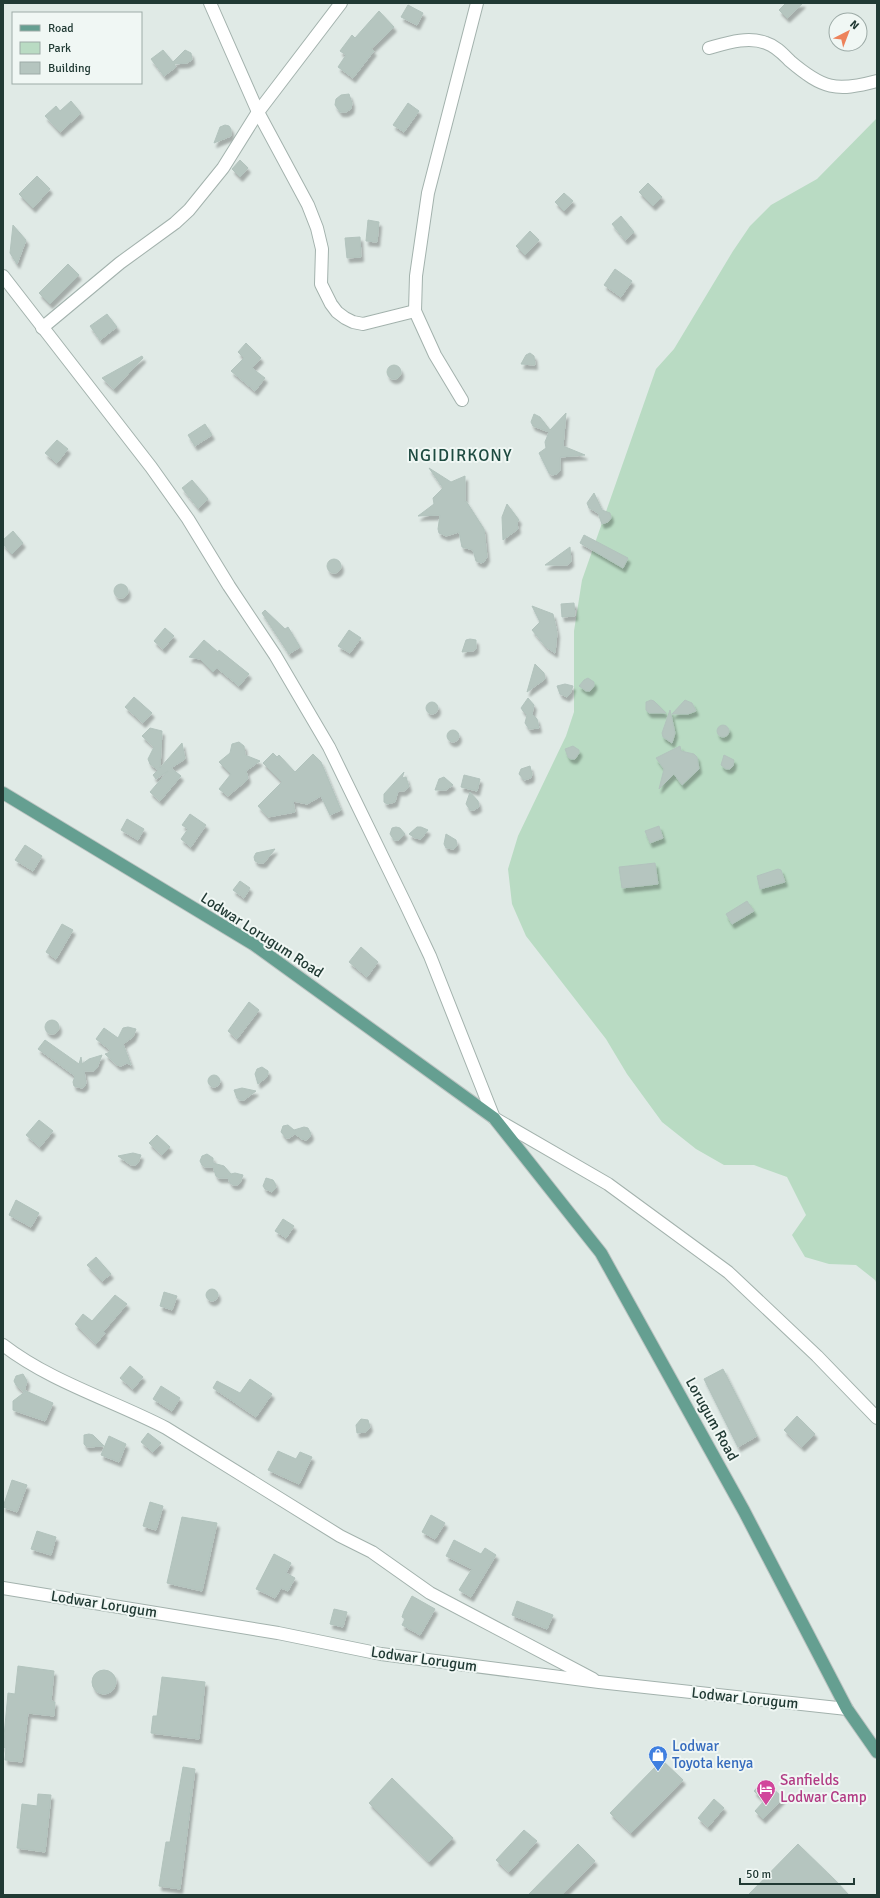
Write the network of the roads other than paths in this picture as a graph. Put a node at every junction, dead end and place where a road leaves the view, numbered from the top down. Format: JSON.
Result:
{"nodes":[{"id":1,"x":210,"y":3,"type":"edge"},
{"id":2,"x":341,"y":3,"type":"edge"},
{"id":3,"x":477,"y":3,"type":"edge"},
{"id":4,"x":709,"y":48,"type":"dead end"},
{"id":5,"x":877,"y":81,"type":"edge"},
{"id":6,"x":258,"y":112,"type":"junction"},
{"id":7,"x":3,"y":276,"type":"edge"},
{"id":8,"x":415,"y":311,"type":"junction"},
{"id":9,"x":42,"y":328,"type":"junction"},
{"id":10,"x":462,"y":400,"type":"dead end"},
{"id":11,"x":3,"y":793,"type":"edge"},
{"id":12,"x":494,"y":1118,"type":"junction"},
{"id":13,"x":3,"y":1345,"type":"edge"},
{"id":14,"x":877,"y":1418,"type":"edge"},
{"id":15,"x":3,"y":1588,"type":"edge"},
{"id":16,"x":599,"y":1682,"type":"junction"},
{"id":17,"x":847,"y":1709,"type":"junction"},
{"id":18,"x":877,"y":1752,"type":"edge"}],
"edges":[{"from":1,"to":6,"type":"street"},
{"from":2,"to":6,"type":"street"},
{"from":3,"to":8,"type":"street"},
{"from":4,"to":5,"type":"street"},
{"from":6,"to":8,"type":"street"},
{"from":6,"to":9,"type":"street"},
{"from":7,"to":9,"type":"street"},
{"from":8,"to":10,"type":"street"},
{"from":9,"to":12,"type":"street"},
{"from":11,"to":12,"type":"main road","name":"Lodwar Lorugum Road"},
{"from":12,"to":14,"type":"street"},
{"from":12,"to":17,"type":"main road","name":"Lorugum Road"},
{"from":13,"to":16,"type":"street"},
{"from":15,"to":16,"type":"street","name":"Lodwar Lorugum"},
{"from":16,"to":17,"type":"street","name":"Lodwar Lorugum"},
{"from":17,"to":18,"type":"main road","name":"Lorugum Road"}]}
